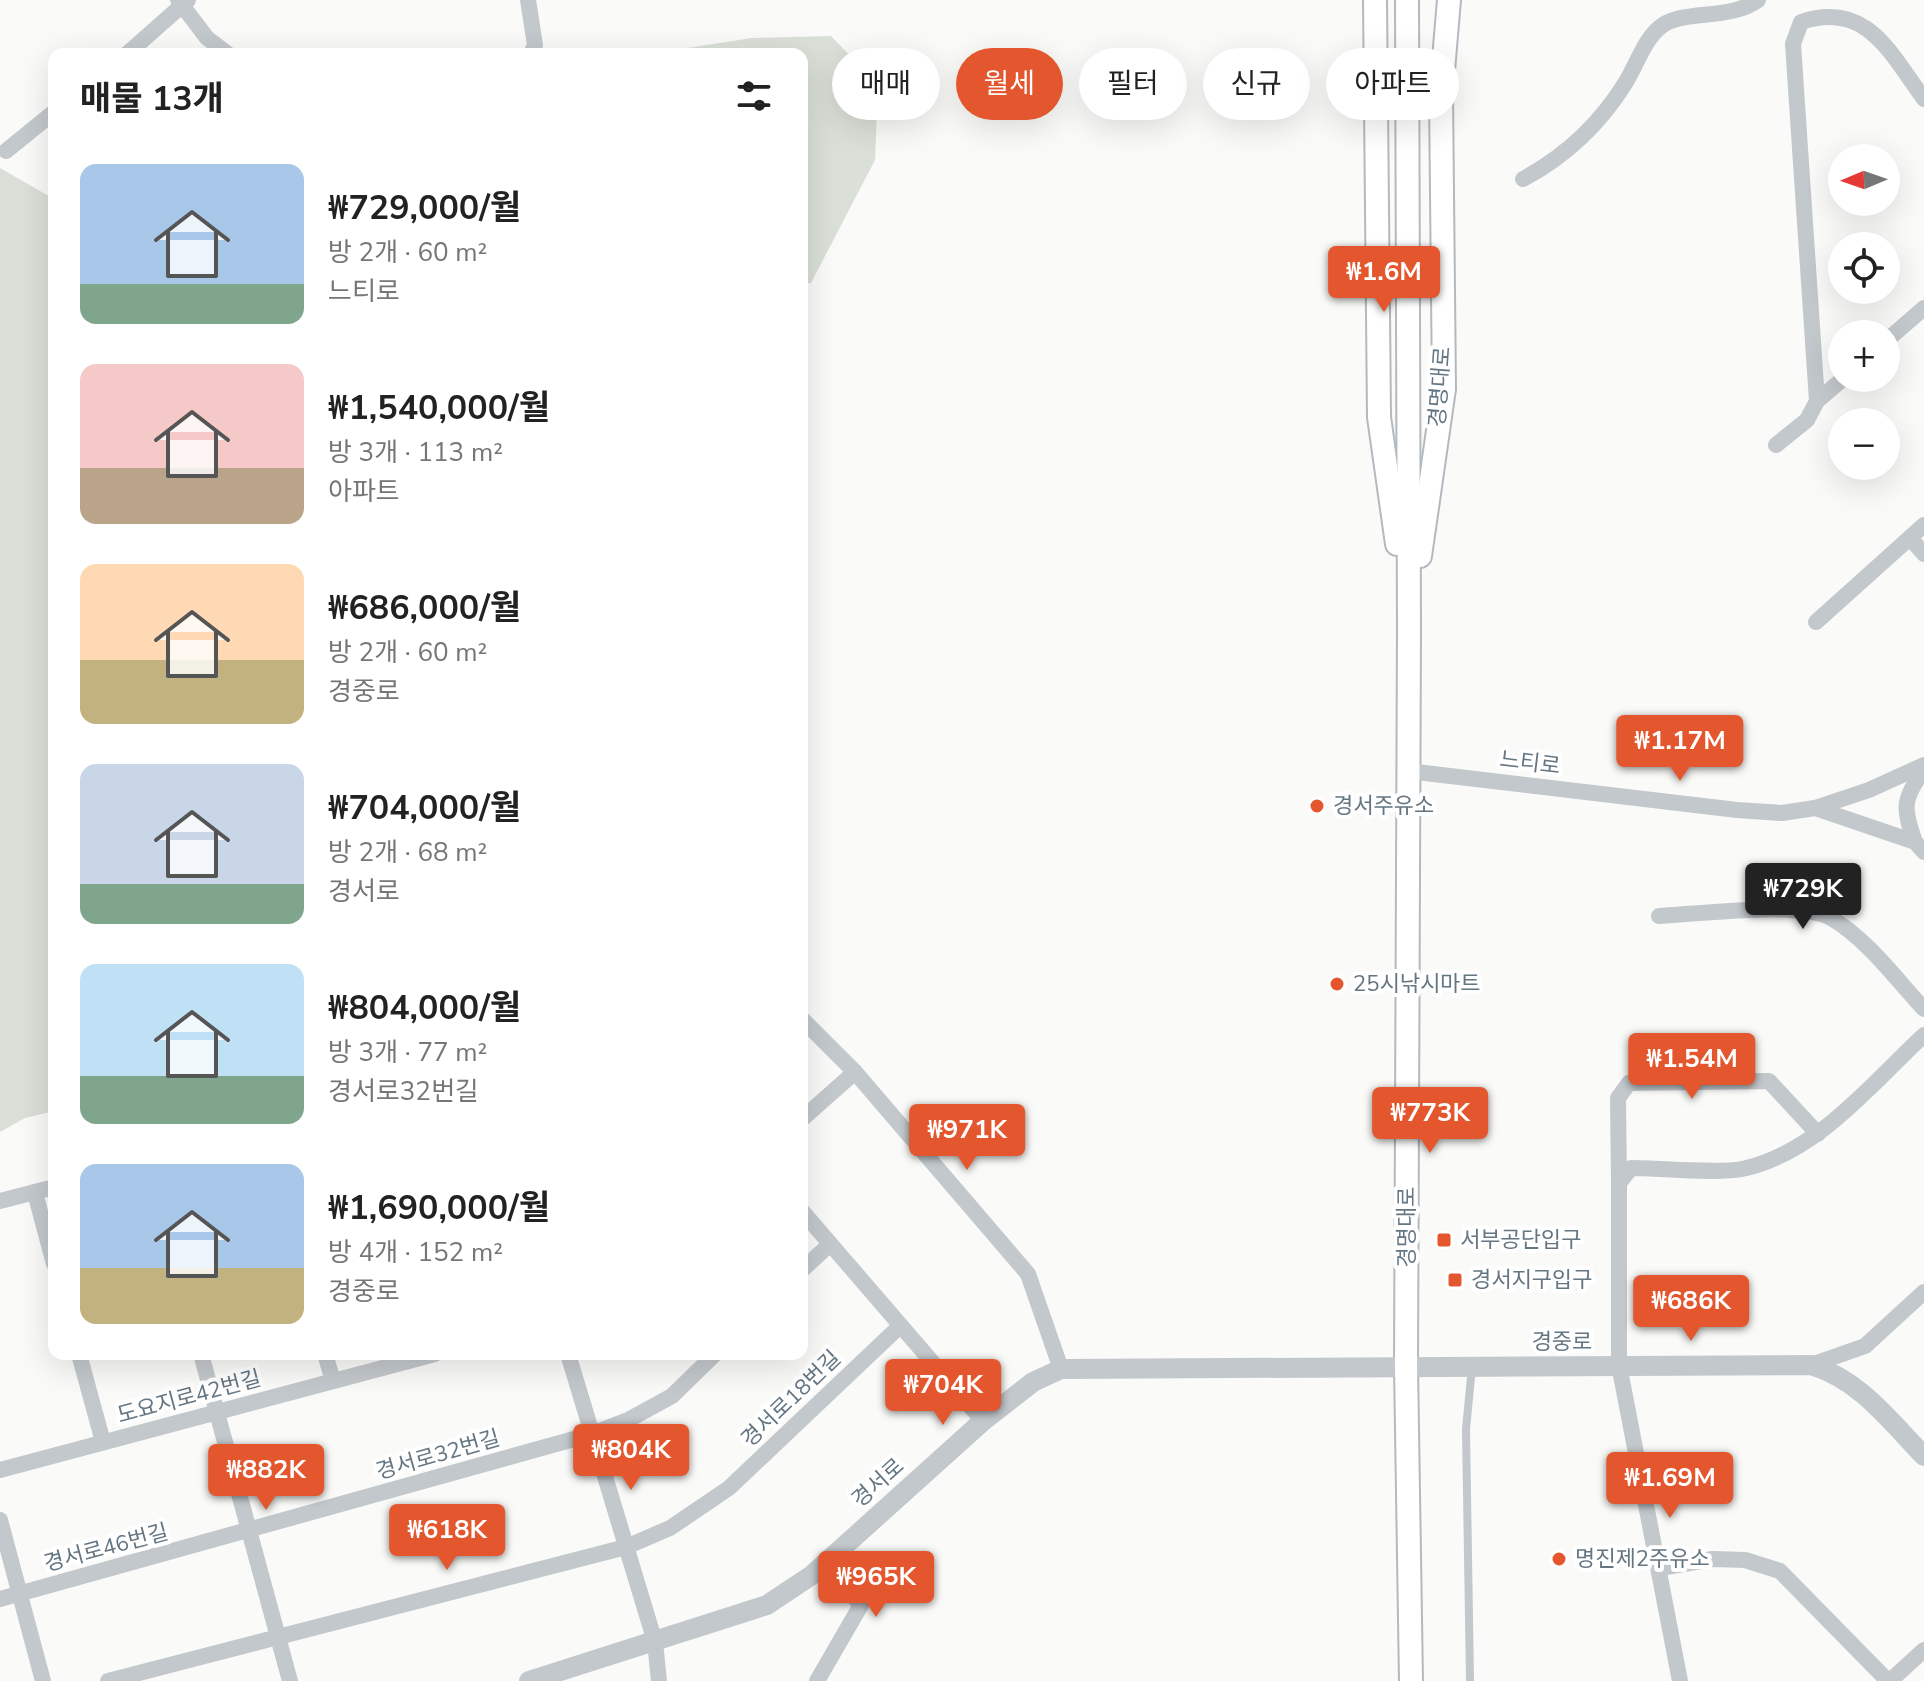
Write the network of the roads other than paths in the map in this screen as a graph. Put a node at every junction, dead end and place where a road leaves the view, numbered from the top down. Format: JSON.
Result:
{"nodes":[{"id":1,"x":528,"y":0,"type":"edge"},
{"id":2,"x":1375,"y":0,"type":"edge"},
{"id":3,"x":1407,"y":0,"type":"edge"},
{"id":4,"x":1449,"y":0,"type":"edge"},
{"id":5,"x":1758,"y":0,"type":"edge"},
{"id":6,"x":183,"y":2,"type":"edge"},
{"id":7,"x":133,"y":48,"type":"edge"},
{"id":8,"x":220,"y":48,"type":"edge"},
{"id":9,"x":534,"y":48,"type":"edge"},
{"id":10,"x":1924,"y":99,"type":"edge"},
{"id":11,"x":48,"y":117,"type":"edge"},
{"id":12,"x":6,"y":151,"type":"dead end"},
{"id":13,"x":1523,"y":179,"type":"dead end"},
{"id":14,"x":1924,"y":308,"type":"edge"},
{"id":15,"x":1900,"y":329,"type":"edge"},
{"id":16,"x":1828,"y":392,"type":"edge"},
{"id":17,"x":1817,"y":401,"type":"junction"},
{"id":18,"x":1776,"y":445,"type":"dead end"},
{"id":19,"x":1924,"y":525,"type":"edge"},
{"id":20,"x":1910,"y":538,"type":"junction"},
{"id":21,"x":1924,"y":554,"type":"edge"},
{"id":22,"x":1816,"y":622,"type":"dead end"},
{"id":23,"x":1409,"y":629,"type":"junction"},
{"id":24,"x":1924,"y":768,"type":"edge"},
{"id":25,"x":1408,"y":771,"type":"junction"},
{"id":26,"x":1815,"y":808,"type":"junction"},
{"id":27,"x":1919,"y":847,"type":"edge"},
{"id":28,"x":1659,"y":916,"type":"dead end"},
{"id":29,"x":1924,"y":1009,"type":"edge"},
{"id":30,"x":808,"y":1025,"type":"edge"},
{"id":31,"x":1924,"y":1035,"type":"edge"},
{"id":32,"x":855,"y":1072,"type":"junction"},
{"id":33,"x":808,"y":1114,"type":"edge"},
{"id":34,"x":1818,"y":1134,"type":"junction"},
{"id":35,"x":1619,"y":1183,"type":"junction"},
{"id":36,"x":48,"y":1189,"type":"edge"},
{"id":37,"x":35,"y":1193,"type":"junction"},
{"id":38,"x":0,"y":1201,"type":"edge"},
{"id":39,"x":808,"y":1218,"type":"edge"},
{"id":40,"x":48,"y":1242,"type":"edge"},
{"id":41,"x":830,"y":1244,"type":"junction"},
{"id":42,"x":808,"y":1264,"type":"edge"},
{"id":43,"x":1924,"y":1292,"type":"edge"},
{"id":44,"x":900,"y":1326,"type":"junction"},
{"id":45,"x":81,"y":1360,"type":"edge"},
{"id":46,"x":203,"y":1360,"type":"edge"},
{"id":47,"x":327,"y":1360,"type":"edge"},
{"id":48,"x":412,"y":1360,"type":"edge"},
{"id":49,"x":570,"y":1360,"type":"edge"},
{"id":50,"x":709,"y":1360,"type":"edge"},
{"id":51,"x":1619,"y":1365,"type":"junction"},
{"id":52,"x":1811,"y":1365,"type":"junction"},
{"id":53,"x":1406,"y":1366,"type":"junction"},
{"id":54,"x":1472,"y":1366,"type":"junction"},
{"id":55,"x":1061,"y":1369,"type":"junction"},
{"id":56,"x":333,"y":1381,"type":"junction"},
{"id":57,"x":218,"y":1412,"type":"junction"},
{"id":58,"x":983,"y":1421,"type":"junction"},
{"id":59,"x":592,"y":1434,"type":"junction"},
{"id":60,"x":103,"y":1442,"type":"junction"},
{"id":61,"x":1924,"y":1456,"type":"edge"},
{"id":62,"x":0,"y":1470,"type":"edge"},
{"id":63,"x":0,"y":1520,"type":"edge"},
{"id":64,"x":251,"y":1531,"type":"junction"},
{"id":65,"x":626,"y":1547,"type":"junction"},
{"id":66,"x":825,"y":1563,"type":"junction"},
{"id":67,"x":1660,"y":1568,"type":"junction"},
{"id":68,"x":20,"y":1594,"type":"junction"},
{"id":69,"x":0,"y":1599,"type":"edge"},
{"id":70,"x":277,"y":1635,"type":"junction"},
{"id":71,"x":655,"y":1642,"type":"junction"},
{"id":72,"x":1924,"y":1650,"type":"edge"},
{"id":73,"x":536,"y":1680,"type":"edge"},
{"id":74,"x":43,"y":1681,"type":"edge"},
{"id":75,"x":108,"y":1681,"type":"edge"},
{"id":76,"x":290,"y":1681,"type":"edge"},
{"id":77,"x":659,"y":1681,"type":"edge"},
{"id":78,"x":817,"y":1681,"type":"edge"},
{"id":79,"x":1411,"y":1681,"type":"edge"},
{"id":80,"x":1470,"y":1681,"type":"edge"},
{"id":81,"x":1680,"y":1681,"type":"edge"},
{"id":82,"x":1889,"y":1681,"type":"edge"}],
"edges":[{"from":1,"to":9,"type":"street"},
{"from":2,"to":23,"type":"main road","name":"경명대로"},
{"from":3,"to":23,"type":"main road","name":"경명대로"},
{"from":4,"to":23,"type":"main road","name":"경명대로"},
{"from":5,"to":13,"type":"street"},
{"from":6,"to":7,"type":"street"},
{"from":6,"to":8,"type":"street"},
{"from":10,"to":17,"type":"street"},
{"from":11,"to":12,"type":"street"},
{"from":14,"to":15,"type":"street"},
{"from":16,"to":17,"type":"street"},
{"from":17,"to":18,"type":"street"},
{"from":19,"to":20,"type":"street"},
{"from":20,"to":21,"type":"street"},
{"from":20,"to":22,"type":"street"},
{"from":23,"to":25,"type":"main road","name":"경명대로"},
{"from":24,"to":26,"type":"street"},
{"from":24,"to":27,"type":"street"},
{"from":25,"to":26,"type":"street","name":"느티로"},
{"from":25,"to":53,"type":"main road","name":"경명대로"},
{"from":26,"to":27,"type":"street","name":"느티로"},
{"from":28,"to":29,"type":"street"},
{"from":30,"to":32,"type":"street"},
{"from":31,"to":34,"type":"street"},
{"from":32,"to":33,"type":"street"},
{"from":32,"to":55,"type":"street"},
{"from":34,"to":35,"type":"street"},
{"from":34,"to":35,"type":"street"},
{"from":35,"to":51,"type":"street"},
{"from":36,"to":37,"type":"street"},
{"from":37,"to":38,"type":"street"},
{"from":37,"to":40,"type":"street"},
{"from":39,"to":41,"type":"street"},
{"from":41,"to":42,"type":"street"},
{"from":41,"to":44,"type":"street"},
{"from":43,"to":52,"type":"street"},
{"from":44,"to":58,"type":"street"},
{"from":44,"to":65,"type":"street","name":"경서로18번길"},
{"from":45,"to":60,"type":"street","name":"도요지로42번길"},
{"from":46,"to":57,"type":"street"},
{"from":47,"to":56,"type":"street"},
{"from":48,"to":56,"type":"street","name":"도요지로42번길"},
{"from":49,"to":59,"type":"street"},
{"from":50,"to":59,"type":"street"},
{"from":51,"to":52,"type":"street","name":"경중로"},
{"from":51,"to":54,"type":"street","name":"경중로"},
{"from":51,"to":67,"type":"street"},
{"from":52,"to":61,"type":"street","name":"경중로"},
{"from":53,"to":54,"type":"street","name":"경중로"},
{"from":53,"to":55,"type":"street","name":"경서로"},
{"from":53,"to":79,"type":"main road","name":"경명대로"},
{"from":54,"to":80,"type":"lane"},
{"from":55,"to":58,"type":"street","name":"경서로"},
{"from":56,"to":57,"type":"street","name":"도요지로42번길"},
{"from":57,"to":60,"type":"street","name":"도요지로42번길"},
{"from":57,"to":64,"type":"street"},
{"from":58,"to":66,"type":"street","name":"경서로"},
{"from":59,"to":64,"type":"street","name":"경서로32번길"},
{"from":59,"to":65,"type":"street"},
{"from":60,"to":62,"type":"street","name":"도요지로42번길"},
{"from":63,"to":68,"type":"street"},
{"from":64,"to":68,"type":"street","name":"경서로46번길"},
{"from":64,"to":70,"type":"street"},
{"from":65,"to":70,"type":"street"},
{"from":65,"to":71,"type":"street"},
{"from":66,"to":71,"type":"street","name":"경서로"},
{"from":66,"to":78,"type":"street"},
{"from":67,"to":81,"type":"street"},
{"from":67,"to":82,"type":"street"},
{"from":68,"to":69,"type":"street","name":"경서로46번길"},
{"from":68,"to":74,"type":"street"},
{"from":70,"to":75,"type":"street"},
{"from":70,"to":76,"type":"street"},
{"from":71,"to":73,"type":"street","name":"경서로"},
{"from":71,"to":77,"type":"street"},
{"from":72,"to":82,"type":"street"}]}
